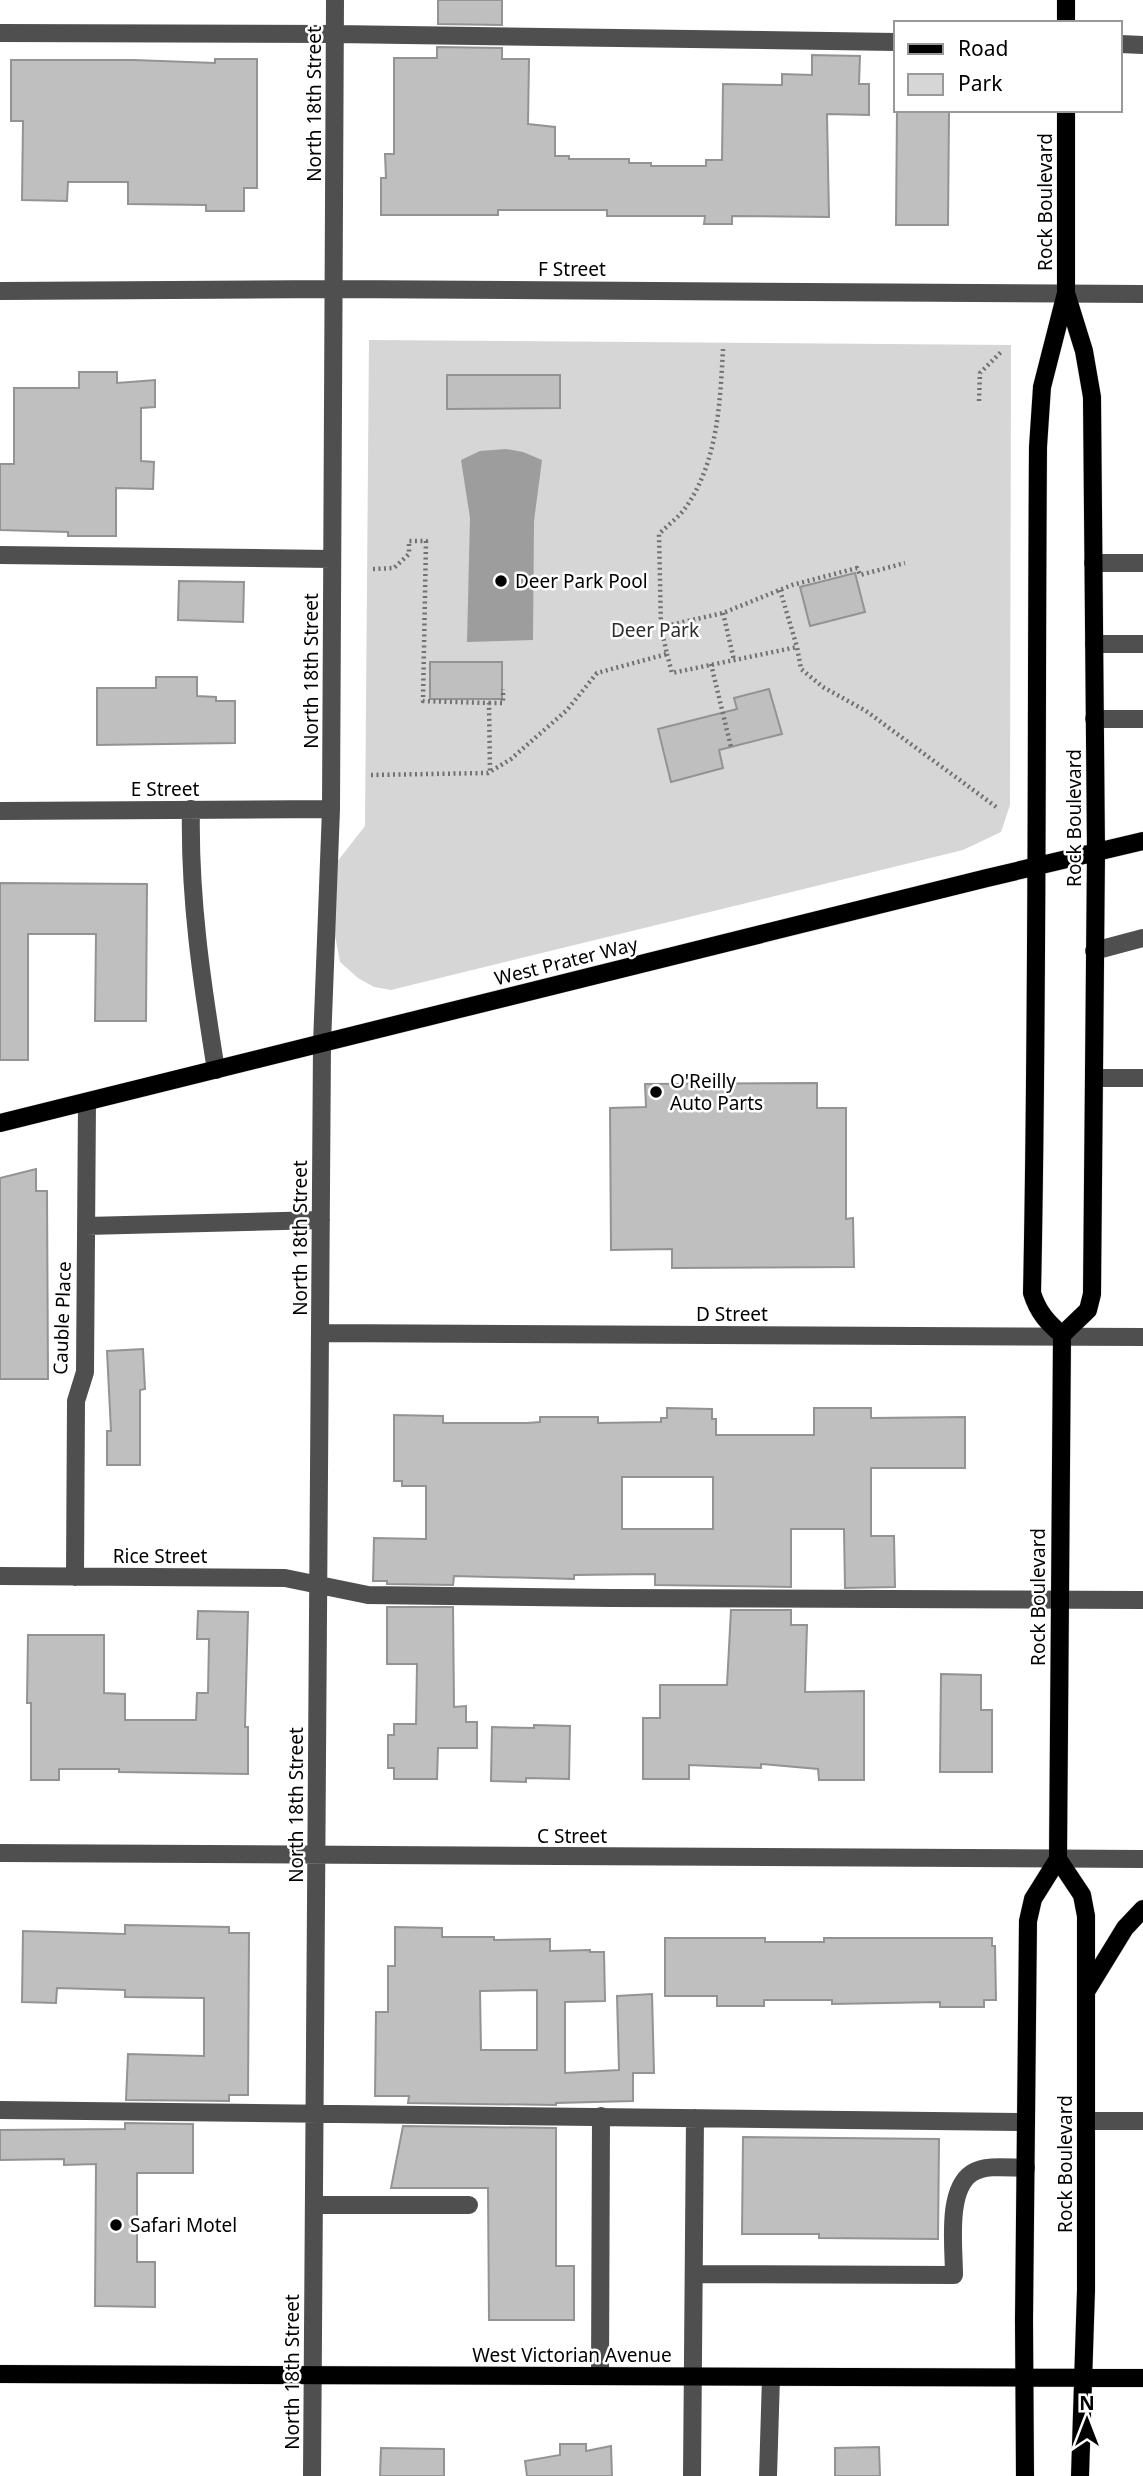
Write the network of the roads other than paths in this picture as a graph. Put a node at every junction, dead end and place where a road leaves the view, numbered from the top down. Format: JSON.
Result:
{"nodes":[{"id":1,"x":335,"y":0,"type":"edge"},
{"id":2,"x":1066,"y":0,"type":"edge"},
{"id":3,"x":1066,"y":21,"type":"edge"},
{"id":4,"x":0,"y":33,"type":"edge"},
{"id":5,"x":335,"y":34,"type":"junction"},
{"id":6,"x":894,"y":42,"type":"edge"},
{"id":7,"x":1122,"y":44,"type":"edge"},
{"id":8,"x":1143,"y":45,"type":"edge"},
{"id":9,"x":1066,"y":112,"type":"edge"},
{"id":10,"x":334,"y":289,"type":"junction"},
{"id":11,"x":0,"y":291,"type":"edge"},
{"id":12,"x":1066,"y":293,"type":"junction"},
{"id":13,"x":1143,"y":293,"type":"edge"},
{"id":14,"x":0,"y":555,"type":"edge"},
{"id":15,"x":332,"y":559,"type":"junction"},
{"id":16,"x":1093,"y":563,"type":"junction"},
{"id":17,"x":1143,"y":563,"type":"edge"},
{"id":18,"x":1094,"y":644,"type":"junction"},
{"id":19,"x":1143,"y":644,"type":"edge"},
{"id":20,"x":1094,"y":719,"type":"junction"},
{"id":21,"x":1143,"y":719,"type":"edge"},
{"id":22,"x":191,"y":809,"type":"junction"},
{"id":23,"x":331,"y":809,"type":"junction"},
{"id":24,"x":0,"y":811,"type":"edge"},
{"id":25,"x":1143,"y":841,"type":"edge"},
{"id":26,"x":1096,"y":852,"type":"junction"},
{"id":27,"x":1035,"y":866,"type":"junction"},
{"id":28,"x":1143,"y":938,"type":"edge"},
{"id":29,"x":1094,"y":951,"type":"junction"},
{"id":30,"x":322,"y":1044,"type":"junction"},
{"id":31,"x":216,"y":1070,"type":"junction"},
{"id":32,"x":1094,"y":1078,"type":"junction"},
{"id":33,"x":1143,"y":1078,"type":"edge"},
{"id":34,"x":87,"y":1102,"type":"junction"},
{"id":35,"x":0,"y":1123,"type":"edge"},
{"id":36,"x":321,"y":1220,"type":"junction"},
{"id":37,"x":86,"y":1226,"type":"junction"},
{"id":38,"x":320,"y":1333,"type":"junction"},
{"id":39,"x":1062,"y":1335,"type":"junction"},
{"id":40,"x":1143,"y":1337,"type":"edge"},
{"id":41,"x":0,"y":1576,"type":"edge"},
{"id":42,"x":75,"y":1577,"type":"junction"},
{"id":43,"x":319,"y":1584,"type":"junction"},
{"id":44,"x":1059,"y":1600,"type":"junction"},
{"id":45,"x":1143,"y":1600,"type":"edge"},
{"id":46,"x":0,"y":1853,"type":"edge"},
{"id":47,"x":316,"y":1855,"type":"junction"},
{"id":48,"x":1058,"y":1859,"type":"junction"},
{"id":49,"x":1143,"y":1859,"type":"edge"},
{"id":50,"x":1143,"y":1909,"type":"edge"},
{"id":51,"x":1087,"y":1990,"type":"junction"},
{"id":52,"x":0,"y":2110,"type":"edge"},
{"id":53,"x":315,"y":2112,"type":"junction"},
{"id":54,"x":601,"y":2116,"type":"junction"},
{"id":55,"x":695,"y":2118,"type":"junction"},
{"id":56,"x":1086,"y":2121,"type":"junction"},
{"id":57,"x":1143,"y":2121,"type":"edge"},
{"id":58,"x":1025,"y":2122,"type":"junction"},
{"id":59,"x":1026,"y":2168,"type":"junction"},
{"id":60,"x":314,"y":2205,"type":"junction"},
{"id":61,"x":469,"y":2205,"type":"dead end"},
{"id":62,"x":695,"y":2274,"type":"junction"},
{"id":63,"x":0,"y":2374,"type":"edge"},
{"id":64,"x":313,"y":2375,"type":"junction"},
{"id":65,"x":600,"y":2376,"type":"junction"},
{"id":66,"x":694,"y":2376,"type":"junction"},
{"id":67,"x":771,"y":2376,"type":"junction"},
{"id":68,"x":1024,"y":2378,"type":"junction"},
{"id":69,"x":1082,"y":2378,"type":"junction"},
{"id":70,"x":1143,"y":2378,"type":"edge"},
{"id":71,"x":312,"y":2476,"type":"edge"},
{"id":72,"x":692,"y":2476,"type":"edge"},
{"id":73,"x":768,"y":2476,"type":"edge"},
{"id":74,"x":1025,"y":2476,"type":"edge"},
{"id":75,"x":1080,"y":2476,"type":"edge"}],
"edges":[{"from":1,"to":5,"type":"street","name":"North 18th Street"},
{"from":2,"to":3,"type":"main road"},
{"from":4,"to":5,"type":"street"},
{"from":5,"to":6,"type":"street"},
{"from":5,"to":10,"type":"street","name":"North 18th Street"},
{"from":7,"to":8,"type":"street"},
{"from":9,"to":12,"type":"main road","name":"Rock Boulevard"},
{"from":10,"to":11,"type":"street","name":"F Street"},
{"from":10,"to":12,"type":"street","name":"F Street"},
{"from":10,"to":15,"type":"street","name":"North 18th Street"},
{"from":12,"to":13,"type":"street","name":"F Street"},
{"from":12,"to":16,"type":"main road","name":"Rock Boulevard"},
{"from":12,"to":27,"type":"main road","name":"Rock Boulevard"},
{"from":14,"to":15,"type":"street"},
{"from":15,"to":23,"type":"street","name":"North 18th Street"},
{"from":16,"to":17,"type":"street"},
{"from":16,"to":18,"type":"main road","name":"Rock Boulevard"},
{"from":18,"to":19,"type":"street"},
{"from":18,"to":20,"type":"main road","name":"Rock Boulevard"},
{"from":20,"to":21,"type":"street"},
{"from":20,"to":26,"type":"main road","name":"Rock Boulevard"},
{"from":22,"to":23,"type":"street","name":"E Street"},
{"from":22,"to":24,"type":"street","name":"E Street"},
{"from":22,"to":31,"type":"street"},
{"from":23,"to":30,"type":"street","name":"North 18th Street"},
{"from":25,"to":26,"type":"main road","name":"West Prater Way"},
{"from":26,"to":27,"type":"main road","name":"West Prater Way"},
{"from":26,"to":29,"type":"main road","name":"Rock Boulevard"},
{"from":27,"to":30,"type":"main road","name":"West Prater Way"},
{"from":27,"to":39,"type":"main road","name":"Rock Boulevard"},
{"from":28,"to":29,"type":"street"},
{"from":29,"to":32,"type":"main road","name":"Rock Boulevard"},
{"from":30,"to":31,"type":"main road","name":"West Prater Way"},
{"from":30,"to":36,"type":"street","name":"North 18th Street"},
{"from":31,"to":34,"type":"main road","name":"West Prater Way"},
{"from":32,"to":33,"type":"street"},
{"from":32,"to":39,"type":"main road","name":"Rock Boulevard"},
{"from":34,"to":35,"type":"main road","name":"West Prater Way"},
{"from":34,"to":37,"type":"street","name":"Cauble Place"},
{"from":36,"to":37,"type":"street"},
{"from":36,"to":38,"type":"street","name":"North 18th Street"},
{"from":37,"to":42,"type":"street","name":"Cauble Place"},
{"from":38,"to":39,"type":"street","name":"D Street"},
{"from":38,"to":43,"type":"street","name":"North 18th Street"},
{"from":39,"to":40,"type":"street","name":"D Street"},
{"from":39,"to":44,"type":"main road","name":"Rock Boulevard"},
{"from":41,"to":42,"type":"street","name":"Rice Street"},
{"from":42,"to":43,"type":"street","name":"Rice Street"},
{"from":43,"to":44,"type":"street","name":"Rice Street"},
{"from":43,"to":47,"type":"street","name":"North 18th Street"},
{"from":44,"to":45,"type":"street","name":"Rice Street"},
{"from":44,"to":48,"type":"main road","name":"Rock Boulevard"},
{"from":46,"to":47,"type":"street","name":"C Street"},
{"from":47,"to":48,"type":"street","name":"C Street"},
{"from":47,"to":53,"type":"street","name":"North 18th Street"},
{"from":48,"to":49,"type":"street","name":"C Street"},
{"from":48,"to":51,"type":"main road","name":"Rock Boulevard"},
{"from":48,"to":58,"type":"main road","name":"Rock Boulevard"},
{"from":50,"to":51,"type":"main road"},
{"from":51,"to":56,"type":"main road","name":"Rock Boulevard"},
{"from":52,"to":53,"type":"street"},
{"from":53,"to":54,"type":"street"},
{"from":53,"to":60,"type":"street","name":"North 18th Street"},
{"from":54,"to":55,"type":"street"},
{"from":54,"to":65,"type":"street"},
{"from":55,"to":58,"type":"street"},
{"from":55,"to":62,"type":"street"},
{"from":56,"to":57,"type":"street"},
{"from":56,"to":69,"type":"main road","name":"Rock Boulevard"},
{"from":58,"to":59,"type":"main road","name":"Rock Boulevard"},
{"from":59,"to":62,"type":"street"},
{"from":59,"to":68,"type":"main road","name":"Rock Boulevard"},
{"from":60,"to":61,"type":"street"},
{"from":60,"to":64,"type":"street","name":"North 18th Street"},
{"from":62,"to":66,"type":"street"},
{"from":63,"to":64,"type":"main road","name":"West Victorian Avenue"},
{"from":64,"to":65,"type":"main road","name":"West Victorian Avenue"},
{"from":64,"to":71,"type":"street","name":"North 18th Street"},
{"from":65,"to":66,"type":"main road","name":"West Victorian Avenue"},
{"from":66,"to":67,"type":"main road","name":"West Victorian Avenue"},
{"from":66,"to":72,"type":"street"},
{"from":67,"to":68,"type":"main road","name":"West Victorian Avenue"},
{"from":67,"to":73,"type":"street"},
{"from":68,"to":69,"type":"main road","name":"West Victorian Avenue"},
{"from":68,"to":74,"type":"main road","name":"Rock Boulevard"},
{"from":69,"to":70,"type":"main road","name":"West Victorian Avenue"},
{"from":69,"to":75,"type":"main road","name":"Rock Boulevard"}]}
